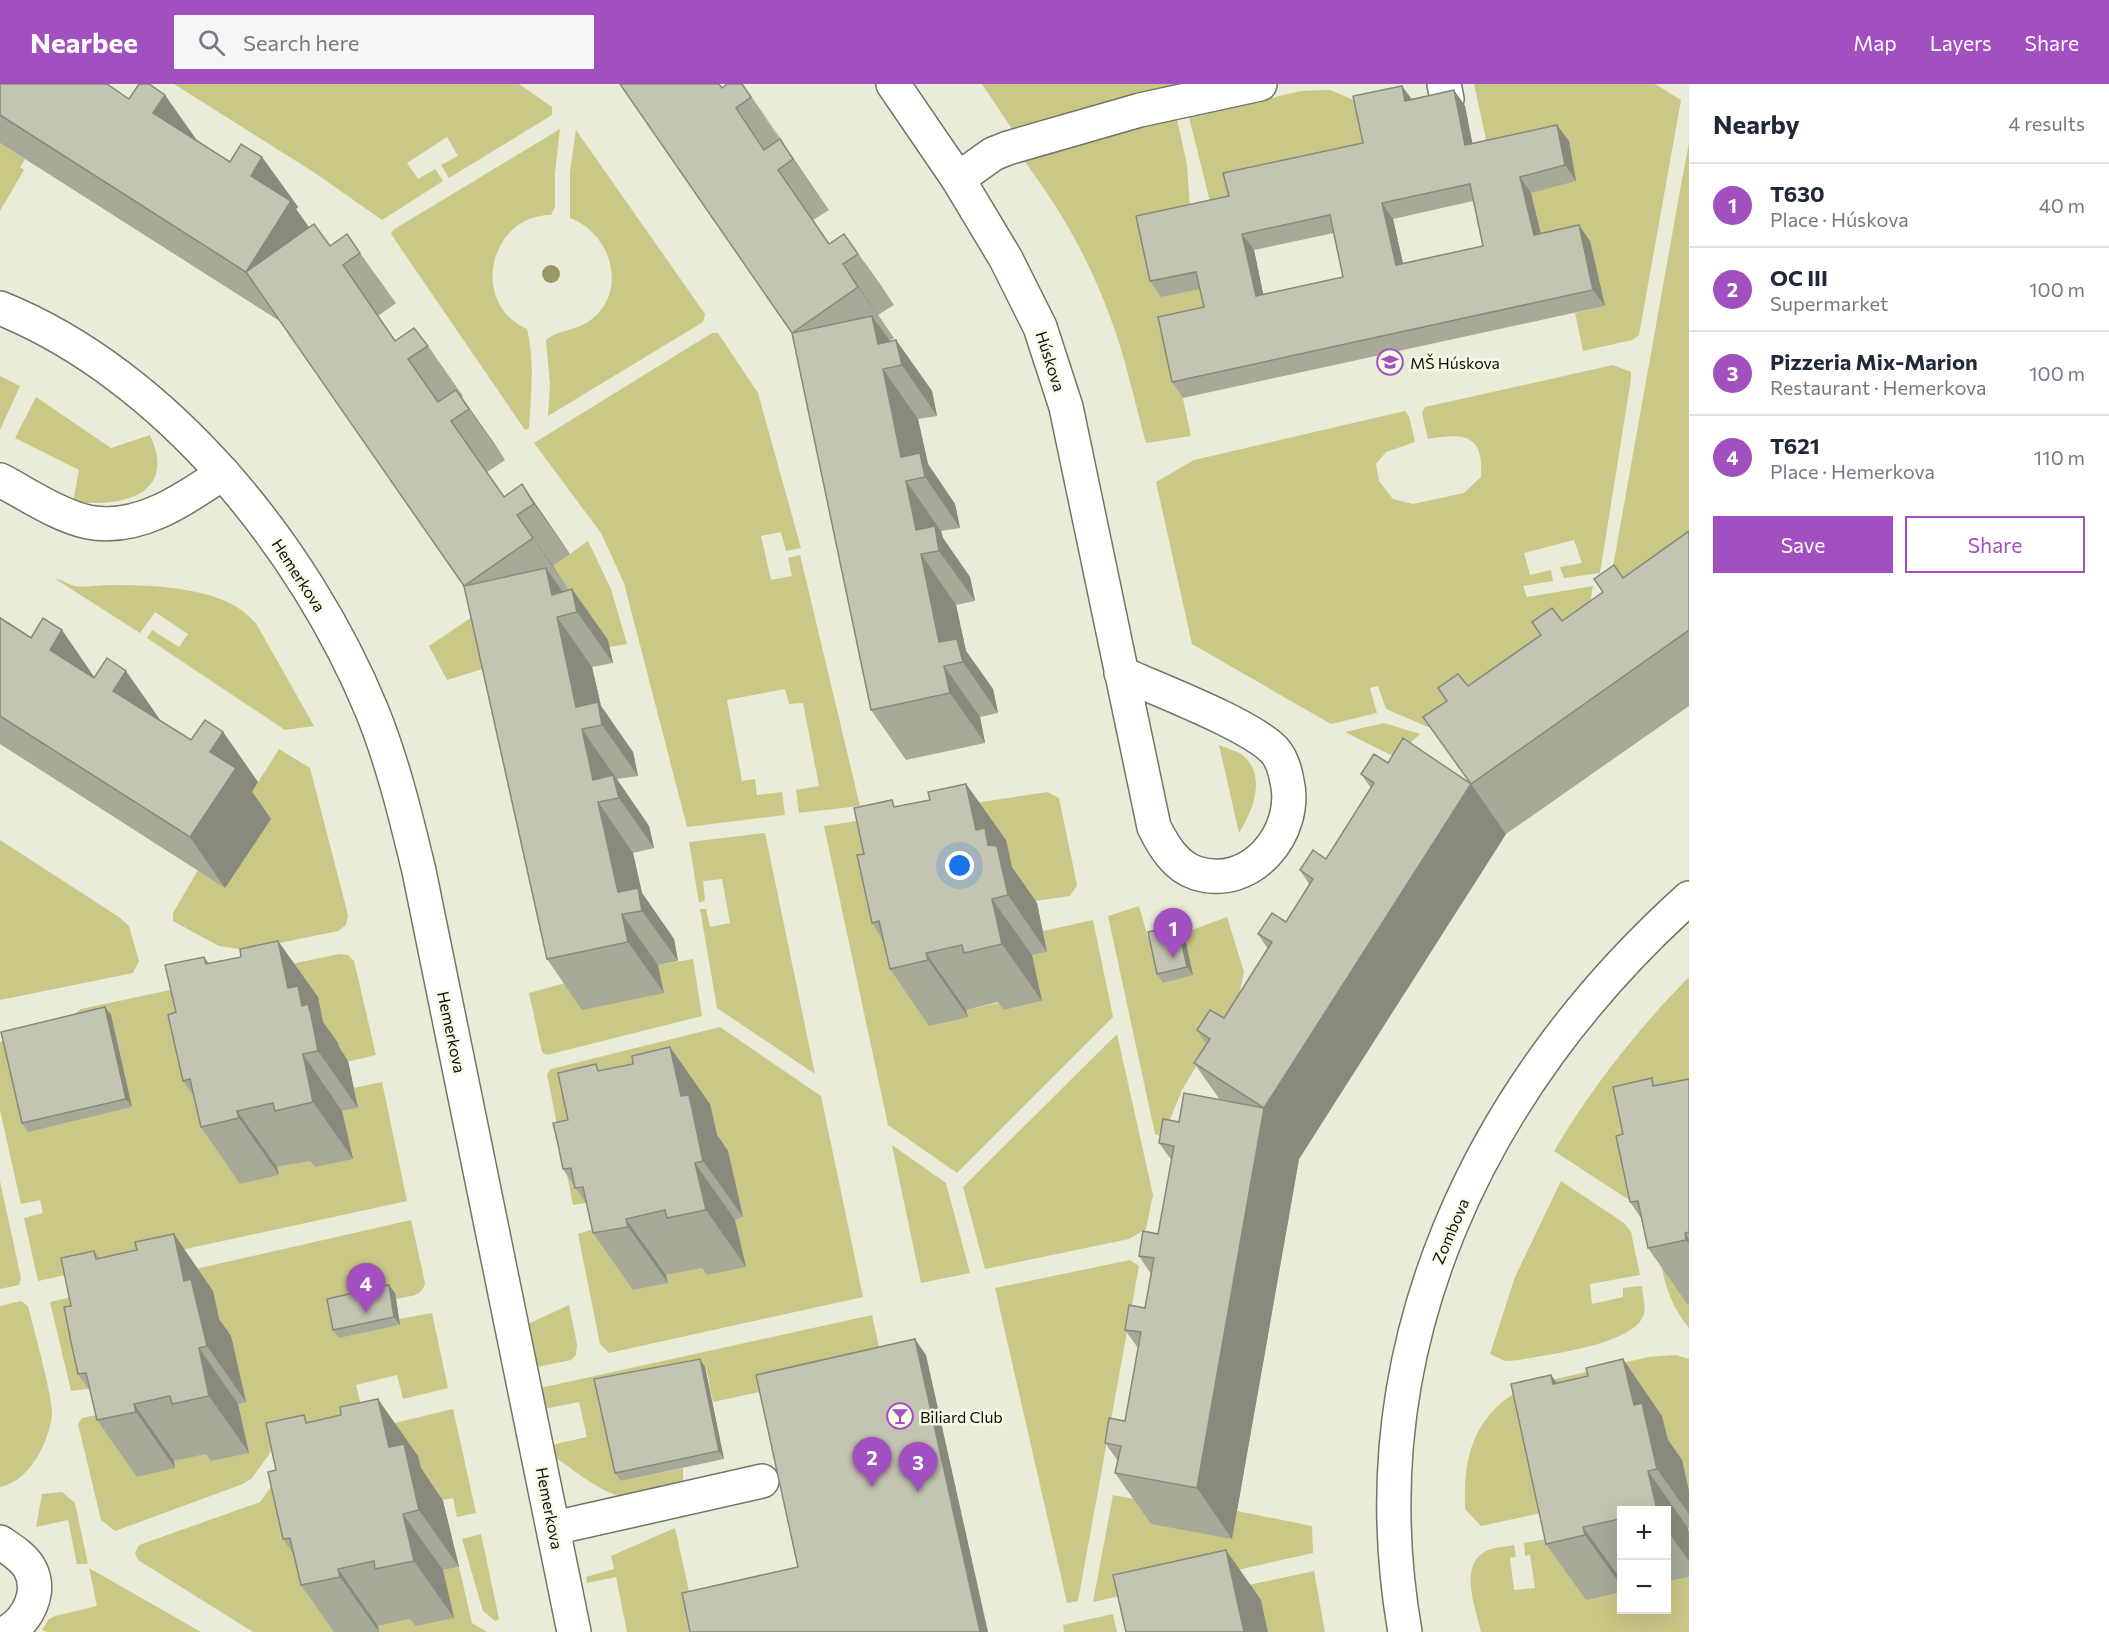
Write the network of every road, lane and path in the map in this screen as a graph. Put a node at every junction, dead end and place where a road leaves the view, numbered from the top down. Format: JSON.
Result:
{"nodes":[{"id":1,"x":893,"y":84,"type":"edge"},
{"id":2,"x":1260,"y":84,"type":"edge"},
{"id":3,"x":958,"y":178,"type":"junction"},
{"id":4,"x":0,"y":308,"type":"edge"},
{"id":5,"x":223,"y":474,"type":"junction"},
{"id":6,"x":0,"y":480,"type":"edge"},
{"id":7,"x":1120,"y":673,"type":"junction"},
{"id":8,"x":1688,"y":900,"type":"edge"},
{"id":9,"x":762,"y":1482,"type":"dead end"},
{"id":10,"x":554,"y":1528,"type":"junction"},
{"id":11,"x":0,"y":1542,"type":"edge"},
{"id":12,"x":7,"y":1632,"type":"edge"},
{"id":13,"x":574,"y":1632,"type":"edge"},
{"id":14,"x":1405,"y":1632,"type":"edge"}],
"edges":[{"from":1,"to":3,"type":"street","name":"Húskova"},
{"from":2,"to":3,"type":"street"},
{"from":3,"to":7,"type":"street","name":"Húskova"},
{"from":4,"to":5,"type":"street","name":"Hemerkova"},
{"from":5,"to":6,"type":"street"},
{"from":5,"to":10,"type":"street","name":"Hemerkova"},
{"from":7,"to":7,"type":"street","name":"Húskova"},
{"from":8,"to":14,"type":"street","name":"Zombova"},
{"from":9,"to":10,"type":"street"},
{"from":10,"to":13,"type":"street","name":"Hemerkova"},
{"from":11,"to":12,"type":"street"}]}
